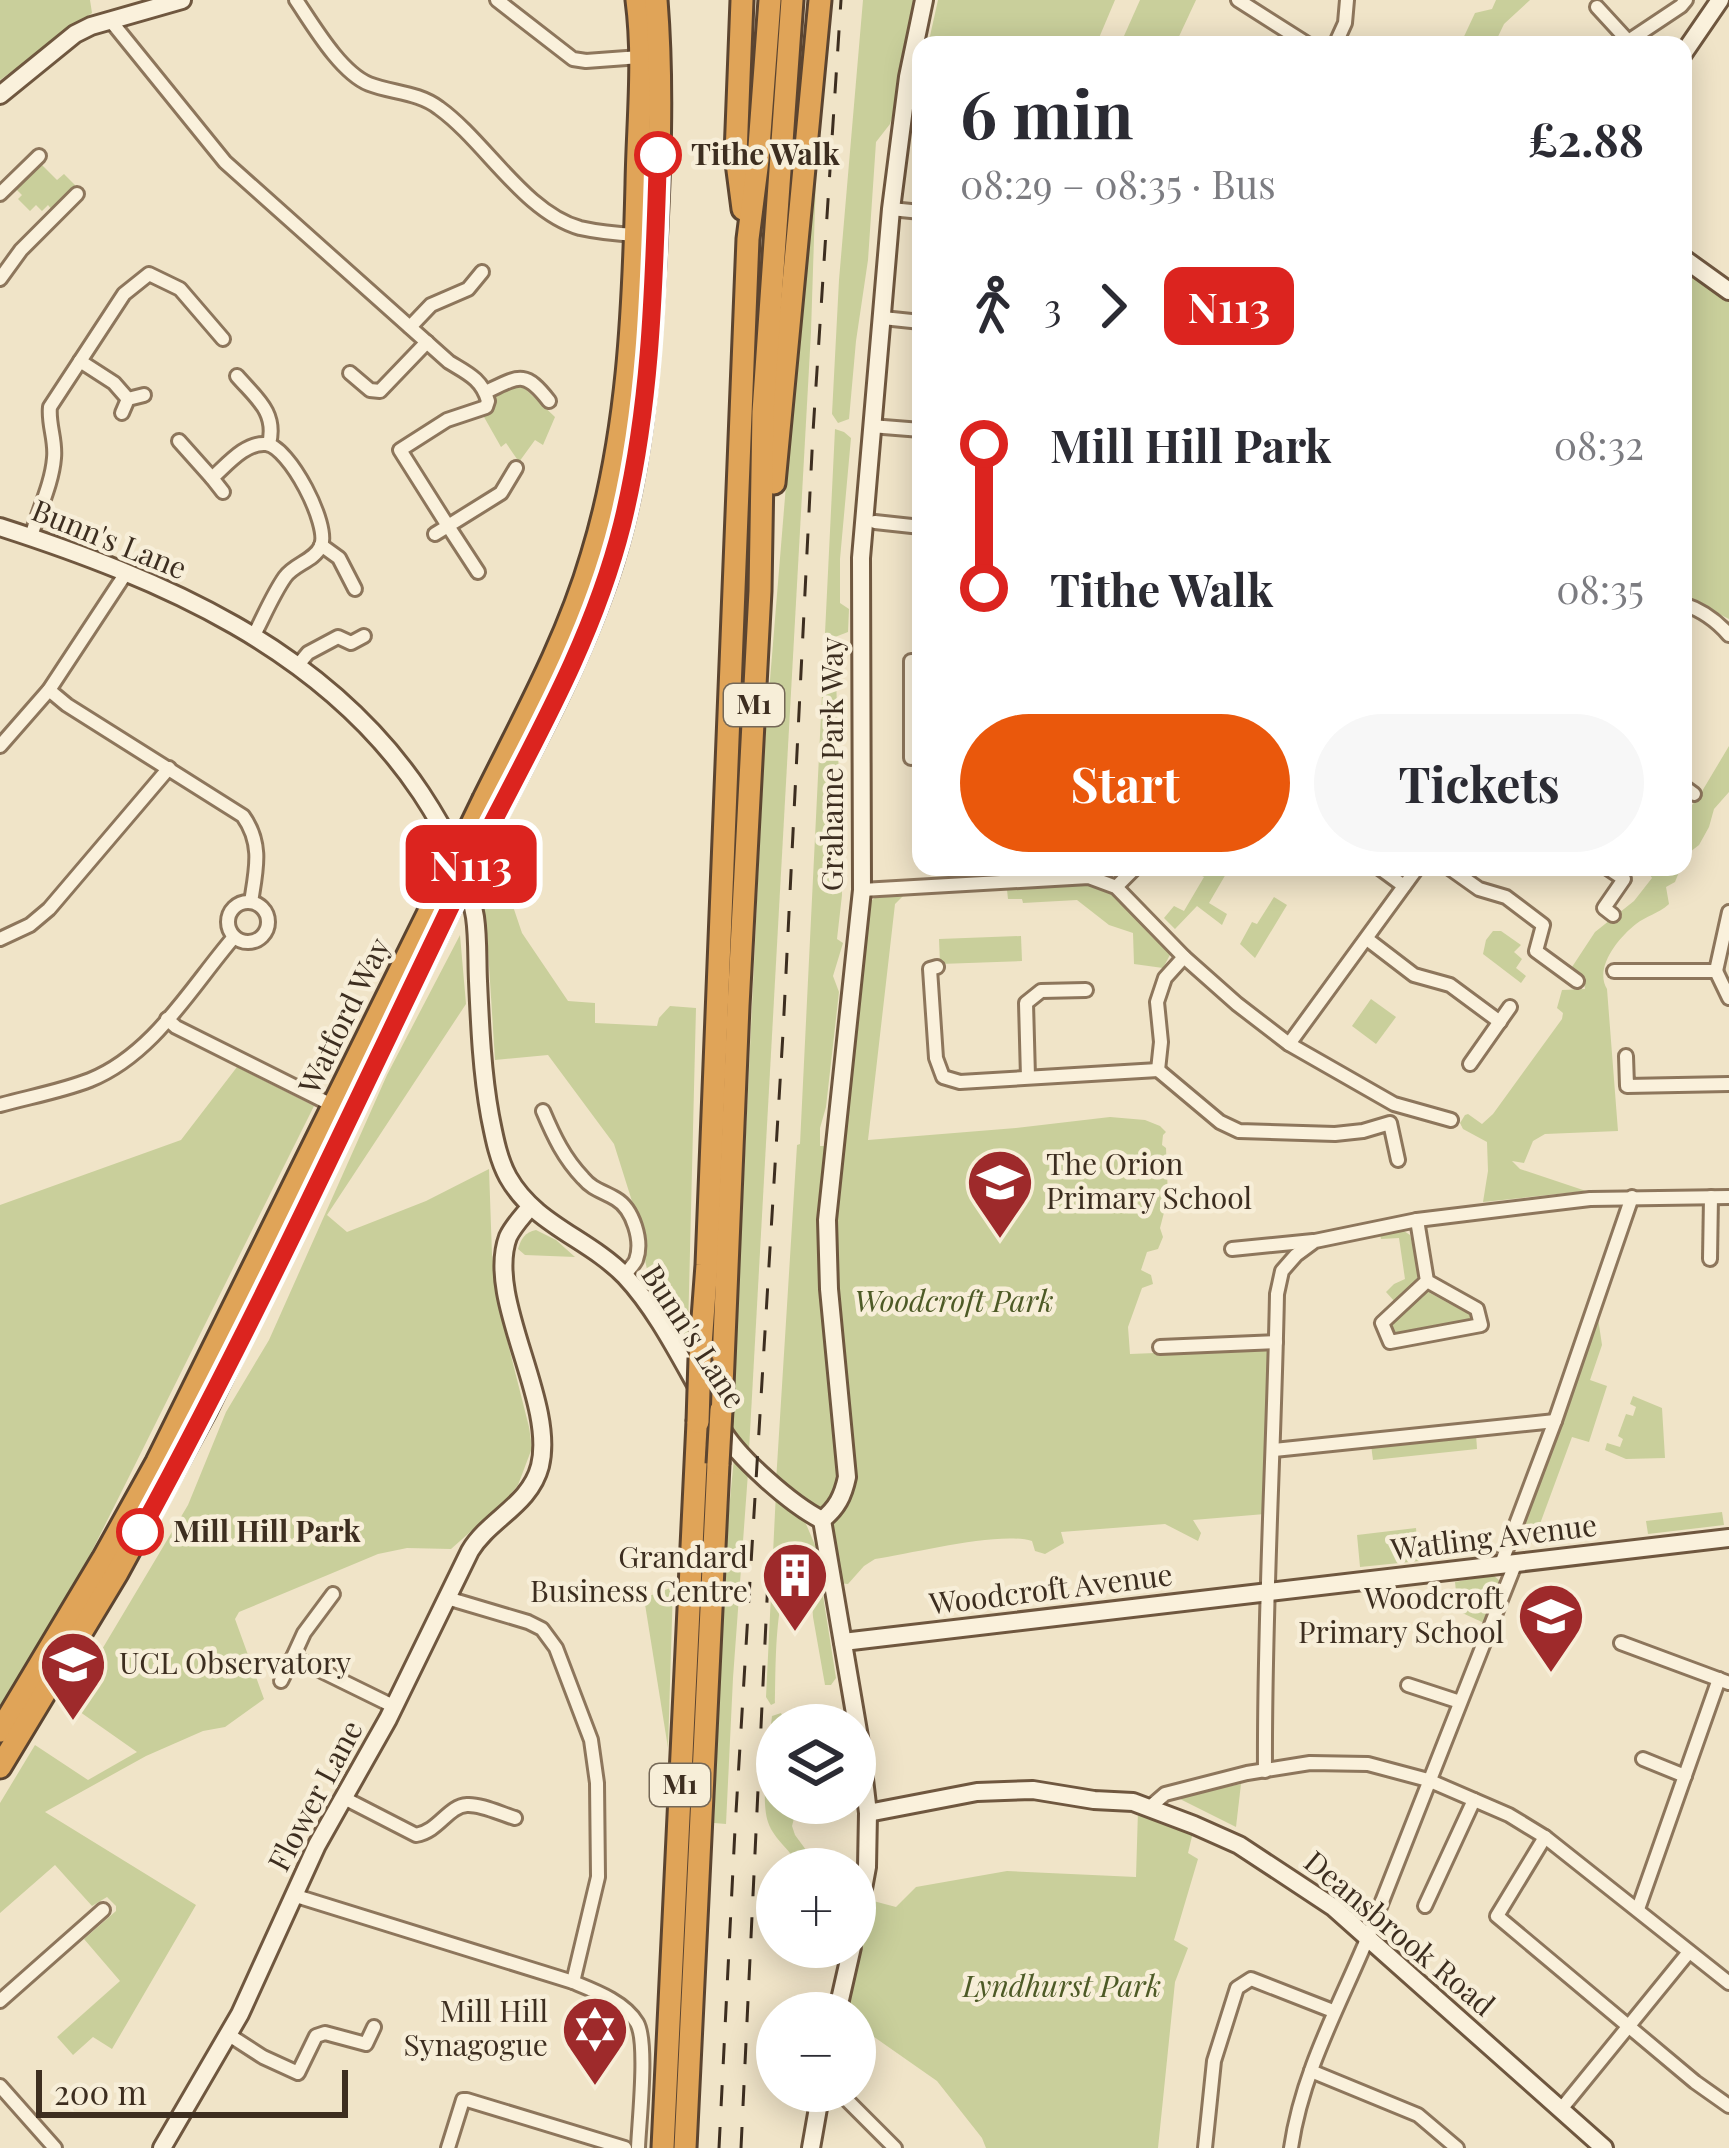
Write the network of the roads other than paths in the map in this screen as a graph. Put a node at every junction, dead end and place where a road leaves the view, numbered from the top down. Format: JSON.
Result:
{"nodes":[{"id":1,"x":182,"y":0,"type":"edge"},
{"id":2,"x":296,"y":0,"type":"edge"},
{"id":3,"x":497,"y":0,"type":"edge"},
{"id":4,"x":637,"y":0,"type":"edge"},
{"id":5,"x":656,"y":0,"type":"edge"},
{"id":6,"x":742,"y":0,"type":"edge"},
{"id":7,"x":770,"y":0,"type":"edge"},
{"id":8,"x":792,"y":0,"type":"edge"},
{"id":9,"x":820,"y":0,"type":"edge"},
{"id":10,"x":924,"y":0,"type":"edge"},
{"id":11,"x":1238,"y":0,"type":"edge"},
{"id":12,"x":1348,"y":0,"type":"edge"},
{"id":13,"x":1686,"y":0,"type":"edge"},
{"id":14,"x":1720,"y":0,"type":"edge"},
{"id":15,"x":1597,"y":8,"type":"dead end"},
{"id":16,"x":110,"y":20,"type":"junction"},
{"id":17,"x":919,"y":36,"type":"edge"},
{"id":18,"x":1293,"y":36,"type":"edge"},
{"id":19,"x":1339,"y":36,"type":"edge"},
{"id":20,"x":1623,"y":36,"type":"edge"},
{"id":21,"x":1639,"y":36,"type":"edge"},
{"id":22,"x":1692,"y":41,"type":"edge"},
{"id":23,"x":640,"y":56,"type":"junction"},
{"id":24,"x":912,"y":90,"type":"edge"},
{"id":25,"x":0,"y":95,"type":"edge"},
{"id":26,"x":39,"y":156,"type":"dead end"},
{"id":27,"x":0,"y":194,"type":"edge"},
{"id":28,"x":76,"y":194,"type":"dead end"},
{"id":29,"x":892,"y":209,"type":"junction"},
{"id":30,"x":912,"y":211,"type":"edge"},
{"id":31,"x":636,"y":235,"type":"junction"},
{"id":32,"x":748,"y":239,"type":"junction"},
{"id":33,"x":1692,"y":264,"type":"edge"},
{"id":34,"x":482,"y":272,"type":"dead end"},
{"id":35,"x":0,"y":279,"type":"edge"},
{"id":36,"x":1729,"y":291,"type":"edge"},
{"id":37,"x":883,"y":317,"type":"junction"},
{"id":38,"x":912,"y":321,"type":"edge"},
{"id":39,"x":410,"y":327,"type":"junction"},
{"id":40,"x":223,"y":339,"type":"dead end"},
{"id":41,"x":427,"y":342,"type":"junction"},
{"id":42,"x":80,"y":361,"type":"junction"},
{"id":43,"x":350,"y":373,"type":"dead end"},
{"id":44,"x":237,"y":376,"type":"dead end"},
{"id":45,"x":486,"y":392,"type":"junction"},
{"id":46,"x":144,"y":395,"type":"dead end"},
{"id":47,"x":128,"y":399,"type":"junction"},
{"id":48,"x":549,"y":401,"type":"dead end"},
{"id":49,"x":122,"y":413,"type":"dead end"},
{"id":50,"x":871,"y":426,"type":"junction"},
{"id":51,"x":912,"y":429,"type":"edge"},
{"id":52,"x":179,"y":441,"type":"dead end"},
{"id":53,"x":269,"y":444,"type":"junction"},
{"id":54,"x":516,"y":468,"type":"dead end"},
{"id":55,"x":212,"y":478,"type":"junction"},
{"id":56,"x":223,"y":492,"type":"dead end"},
{"id":57,"x":875,"y":522,"type":"dead end"},
{"id":58,"x":448,"y":526,"type":"junction"},
{"id":59,"x":912,"y":526,"type":"edge"},
{"id":60,"x":0,"y":527,"type":"edge"},
{"id":61,"x":435,"y":534,"type":"dead end"},
{"id":62,"x":31,"y":537,"type":"junction"},
{"id":63,"x":321,"y":544,"type":"junction"},
{"id":64,"x":478,"y":572,"type":"dead end"},
{"id":65,"x":126,"y":573,"type":"junction"},
{"id":66,"x":356,"y":589,"type":"dead end"},
{"id":67,"x":760,"y":591,"type":"junction"},
{"id":68,"x":1692,"y":607,"type":"edge"},
{"id":69,"x":254,"y":635,"type":"junction"},
{"id":70,"x":1729,"y":635,"type":"edge"},
{"id":71,"x":364,"y":636,"type":"dead end"},
{"id":72,"x":912,"y":661,"type":"edge"},
{"id":73,"x":298,"y":665,"type":"junction"},
{"id":74,"x":49,"y":690,"type":"junction"},
{"id":75,"x":0,"y":746,"type":"edge"},
{"id":76,"x":911,"y":758,"type":"dead end"},
{"id":77,"x":169,"y":768,"type":"junction"},
{"id":78,"x":987,"y":876,"type":"edge"},
{"id":79,"x":1061,"y":876,"type":"edge"},
{"id":80,"x":1127,"y":876,"type":"edge"},
{"id":81,"x":1390,"y":876,"type":"edge"},
{"id":82,"x":1411,"y":876,"type":"edge"},
{"id":83,"x":1461,"y":876,"type":"edge"},
{"id":84,"x":1620,"y":876,"type":"edge"},
{"id":85,"x":1404,"y":886,"type":"junction"},
{"id":86,"x":1116,"y":887,"type":"junction"},
{"id":87,"x":862,"y":890,"type":"junction"},
{"id":88,"x":444,"y":901,"type":"junction"},
{"id":89,"x":251,"y":902,"type":"junction"},
{"id":90,"x":1729,"y":911,"type":"edge"},
{"id":91,"x":1613,"y":915,"type":"dead end"},
{"id":92,"x":235,"y":938,"type":"junction"},
{"id":93,"x":0,"y":939,"type":"edge"},
{"id":94,"x":1367,"y":939,"type":"junction"},
{"id":95,"x":1184,"y":957,"type":"junction"},
{"id":96,"x":937,"y":967,"type":"dead end"},
{"id":97,"x":1614,"y":971,"type":"dead end"},
{"id":98,"x":1717,"y":971,"type":"junction"},
{"id":99,"x":1577,"y":981,"type":"dead end"},
{"id":100,"x":1086,"y":989,"type":"dead end"},
{"id":101,"x":1729,"y":998,"type":"edge"},
{"id":102,"x":1510,"y":1007,"type":"dead end"},
{"id":103,"x":167,"y":1019,"type":"junction"},
{"id":104,"x":1500,"y":1022,"type":"junction"},
{"id":105,"x":1289,"y":1044,"type":"junction"},
{"id":106,"x":1626,"y":1056,"type":"dead end"},
{"id":107,"x":1470,"y":1064,"type":"dead end"},
{"id":108,"x":1158,"y":1070,"type":"junction"},
{"id":109,"x":1028,"y":1077,"type":"junction"},
{"id":110,"x":1729,"y":1084,"type":"edge"},
{"id":111,"x":0,"y":1105,"type":"edge"},
{"id":112,"x":334,"y":1106,"type":"junction"},
{"id":113,"x":543,"y":1112,"type":"dead end"},
{"id":114,"x":1451,"y":1120,"type":"dead end"},
{"id":115,"x":1397,"y":1160,"type":"dead end"},
{"id":116,"x":1632,"y":1197,"type":"junction"},
{"id":117,"x":1711,"y":1197,"type":"junction"},
{"id":118,"x":1729,"y":1197,"type":"edge"},
{"id":119,"x":530,"y":1207,"type":"junction"},
{"id":120,"x":1417,"y":1220,"type":"junction"},
{"id":121,"x":1315,"y":1241,"type":"junction"},
{"id":122,"x":1265,"y":1245,"type":"junction"},
{"id":123,"x":1232,"y":1250,"type":"dead end"},
{"id":124,"x":1710,"y":1258,"type":"dead end"},
{"id":125,"x":1282,"y":1271,"type":"junction"},
{"id":126,"x":625,"y":1276,"type":"junction"},
{"id":127,"x":1426,"y":1280,"type":"junction"},
{"id":128,"x":1276,"y":1342,"type":"junction"},
{"id":129,"x":1160,"y":1347,"type":"dead end"},
{"id":130,"x":1555,"y":1421,"type":"junction"},
{"id":131,"x":1274,"y":1450,"type":"junction"},
{"id":132,"x":822,"y":1520,"type":"junction"},
{"id":133,"x":1729,"y":1538,"type":"edge"},
{"id":134,"x":1509,"y":1563,"type":"junction"},
{"id":135,"x":1266,"y":1592,"type":"junction"},
{"id":136,"x":332,"y":1594,"type":"dead end"},
{"id":137,"x":447,"y":1598,"type":"junction"},
{"id":138,"x":843,"y":1642,"type":"junction"},
{"id":139,"x":1621,"y":1643,"type":"dead end"},
{"id":140,"x":293,"y":1657,"type":"junction"},
{"id":141,"x":281,"y":1681,"type":"dead end"},
{"id":142,"x":1724,"y":1681,"type":"edge"},
{"id":143,"x":1408,"y":1685,"type":"dead end"},
{"id":144,"x":1460,"y":1702,"type":"junction"},
{"id":145,"x":852,"y":1704,"type":"edge"},
{"id":146,"x":394,"y":1707,"type":"junction"},
{"id":147,"x":0,"y":1731,"type":"edge"},
{"id":148,"x":1643,"y":1760,"type":"dead end"},
{"id":149,"x":0,"y":1767,"type":"edge"},
{"id":150,"x":1265,"y":1771,"type":"junction"},
{"id":151,"x":1685,"y":1776,"type":"junction"},
{"id":152,"x":1427,"y":1780,"type":"junction"},
{"id":153,"x":344,"y":1798,"type":"junction"},
{"id":154,"x":1474,"y":1800,"type":"junction"},
{"id":155,"x":1142,"y":1804,"type":"junction"},
{"id":156,"x":876,"y":1811,"type":"edge"},
{"id":157,"x":515,"y":1818,"type":"dead end"},
{"id":158,"x":1545,"y":1837,"type":"junction"},
{"id":159,"x":293,"y":1895,"type":"junction"},
{"id":160,"x":1425,"y":1906,"type":"dead end"},
{"id":161,"x":1637,"y":1909,"type":"junction"},
{"id":162,"x":103,"y":1910,"type":"dead end"},
{"id":163,"x":1368,"y":1937,"type":"junction"},
{"id":164,"x":1689,"y":1952,"type":"junction"},
{"id":165,"x":573,"y":1982,"type":"junction"},
{"id":166,"x":1729,"y":1983,"type":"edge"},
{"id":167,"x":0,"y":2001,"type":"edge"},
{"id":168,"x":1334,"y":2011,"type":"junction"},
{"id":169,"x":1629,"y":2026,"type":"junction"},
{"id":170,"x":374,"y":2027,"type":"dead end"},
{"id":171,"x":229,"y":2035,"type":"junction"},
{"id":172,"x":366,"y":2044,"type":"junction"},
{"id":173,"x":359,"y":2059,"type":"dead end"},
{"id":174,"x":1311,"y":2071,"type":"junction"},
{"id":175,"x":0,"y":2086,"type":"edge"},
{"id":176,"x":1729,"y":2106,"type":"edge"},
{"id":177,"x":1562,"y":2108,"type":"junction"},
{"id":178,"x":817,"y":2112,"type":"edge"},
{"id":179,"x":859,"y":2112,"type":"edge"},
{"id":180,"x":55,"y":2148,"type":"edge"},
{"id":181,"x":162,"y":2148,"type":"edge"},
{"id":182,"x":448,"y":2148,"type":"edge"},
{"id":183,"x":625,"y":2148,"type":"edge"},
{"id":184,"x":638,"y":2148,"type":"edge"},
{"id":185,"x":663,"y":2148,"type":"edge"},
{"id":186,"x":685,"y":2148,"type":"edge"},
{"id":187,"x":811,"y":2148,"type":"edge"},
{"id":188,"x":895,"y":2148,"type":"edge"},
{"id":189,"x":1205,"y":2148,"type":"edge"},
{"id":190,"x":1291,"y":2148,"type":"edge"},
{"id":191,"x":1457,"y":2148,"type":"edge"},
{"id":192,"x":1604,"y":2148,"type":"edge"}],
"edges":[{"from":1,"to":16,"type":"street"},
{"from":2,"to":31,"type":"street"},
{"from":3,"to":23,"type":"street"},
{"from":4,"to":23,"type":"highway","name":"Watford Way"},
{"from":5,"to":88,"type":"highway","name":"Watford Way","bridge":true},
{"from":6,"to":32,"type":"highway","number":"M1"},
{"from":7,"to":32,"type":"highway","number":"M1"},
{"from":8,"to":67,"type":"highway","number":"M1"},
{"from":9,"to":67,"type":"highway","number":"M1"},
{"from":10,"to":17,"type":"street","name":"Grahame Park Way"},
{"from":11,"to":18,"type":"street"},
{"from":12,"to":19,"type":"street"},
{"from":13,"to":21,"type":"street"},
{"from":14,"to":22,"type":"street"},
{"from":15,"to":20,"type":"street"},
{"from":16,"to":25,"type":"street"},
{"from":16,"to":39,"type":"street"},
{"from":23,"to":31,"type":"highway","name":"Watford Way"},
{"from":24,"to":29,"type":"street","name":"Grahame Park Way"},
{"from":26,"to":27,"type":"street"},
{"from":28,"to":35,"type":"street"},
{"from":29,"to":30,"type":"street"},
{"from":29,"to":37,"type":"street","name":"Grahame Park Way"},
{"from":31,"to":88,"type":"highway","name":"Watford Way","bridge":true},
{"from":32,"to":185,"type":"highway","number":"M1","bridge":true},
{"from":33,"to":36,"type":"street"},
{"from":34,"to":39,"type":"street"},
{"from":37,"to":38,"type":"street"},
{"from":37,"to":50,"type":"street","name":"Grahame Park Way"},
{"from":39,"to":41,"type":"street"},
{"from":40,"to":42,"type":"street"},
{"from":41,"to":43,"type":"street"},
{"from":41,"to":45,"type":"street"},
{"from":42,"to":47,"type":"street"},
{"from":42,"to":62,"type":"street"},
{"from":44,"to":53,"type":"street"},
{"from":45,"to":48,"type":"street"},
{"from":45,"to":58,"type":"street"},
{"from":46,"to":47,"type":"street"},
{"from":47,"to":49,"type":"street"},
{"from":50,"to":51,"type":"street"},
{"from":50,"to":87,"type":"street","name":"Grahame Park Way"},
{"from":52,"to":55,"type":"street"},
{"from":53,"to":55,"type":"street"},
{"from":53,"to":63,"type":"street"},
{"from":54,"to":58,"type":"street"},
{"from":55,"to":56,"type":"street"},
{"from":57,"to":59,"type":"street"},
{"from":58,"to":61,"type":"street"},
{"from":58,"to":64,"type":"street"},
{"from":60,"to":62,"type":"street","name":"Bunn's Lane"},
{"from":62,"to":65,"type":"street","name":"Bunn's Lane"},
{"from":63,"to":66,"type":"street"},
{"from":63,"to":69,"type":"street"},
{"from":65,"to":69,"type":"street","name":"Bunn's Lane"},
{"from":65,"to":74,"type":"street"},
{"from":67,"to":186,"type":"highway","number":"M1","bridge":true},
{"from":68,"to":70,"type":"street"},
{"from":69,"to":73,"type":"street","name":"Bunn's Lane"},
{"from":71,"to":73,"type":"street"},
{"from":72,"to":76,"type":"street"},
{"from":73,"to":119,"type":"street","name":"Bunn's Lane"},
{"from":74,"to":75,"type":"street"},
{"from":74,"to":77,"type":"street"},
{"from":77,"to":89,"type":"street"},
{"from":77,"to":93,"type":"street"},
{"from":78,"to":87,"type":"street"},
{"from":79,"to":86,"type":"street"},
{"from":80,"to":86,"type":"street"},
{"from":81,"to":85,"type":"street"},
{"from":82,"to":85,"type":"street"},
{"from":83,"to":99,"type":"street"},
{"from":84,"to":91,"type":"street"},
{"from":85,"to":94,"type":"street"},
{"from":86,"to":95,"type":"street"},
{"from":87,"to":132,"type":"street","name":"Grahame Park Way"},
{"from":88,"to":112,"type":"highway","name":"Watford Way"},
{"from":88,"to":149,"type":"highway","name":"Watford Way"},
{"from":89,"to":92,"type":"street"},
{"from":89,"to":92,"type":"street"},
{"from":90,"to":98,"type":"street"},
{"from":92,"to":103,"type":"street"},
{"from":94,"to":104,"type":"street"},
{"from":94,"to":105,"type":"street"},
{"from":95,"to":105,"type":"street"},
{"from":95,"to":108,"type":"street"},
{"from":96,"to":109,"type":"street"},
{"from":97,"to":98,"type":"street"},
{"from":98,"to":101,"type":"street"},
{"from":100,"to":109,"type":"street"},
{"from":102,"to":104,"type":"street"},
{"from":103,"to":111,"type":"street"},
{"from":103,"to":112,"type":"street"},
{"from":104,"to":107,"type":"street"},
{"from":105,"to":114,"type":"street"},
{"from":106,"to":110,"type":"street"},
{"from":108,"to":109,"type":"street"},
{"from":108,"to":115,"type":"street"},
{"from":112,"to":147,"type":"highway","name":"Watford Way"},
{"from":113,"to":126,"type":"street"},
{"from":116,"to":117,"type":"street"},
{"from":116,"to":120,"type":"street"},
{"from":116,"to":130,"type":"street"},
{"from":117,"to":118,"type":"street"},
{"from":117,"to":124,"type":"street"},
{"from":119,"to":126,"type":"street","name":"Bunn's Lane"},
{"from":119,"to":137,"type":"street","name":"Flower Lane"},
{"from":120,"to":121,"type":"street"},
{"from":120,"to":127,"type":"street"},
{"from":121,"to":122,"type":"street"},
{"from":121,"to":125,"type":"street"},
{"from":122,"to":123,"type":"street"},
{"from":122,"to":125,"type":"street"},
{"from":125,"to":128,"type":"street"},
{"from":126,"to":132,"type":"street","name":"Bunn's Lane"},
{"from":127,"to":127,"type":"street"},
{"from":128,"to":129,"type":"street"},
{"from":128,"to":131,"type":"street"},
{"from":130,"to":131,"type":"street"},
{"from":130,"to":134,"type":"street"},
{"from":131,"to":135,"type":"street"},
{"from":132,"to":138,"type":"street"},
{"from":133,"to":134,"type":"street","name":"Watling Avenue"},
{"from":134,"to":135,"type":"street","name":"Watling Avenue"},
{"from":134,"to":144,"type":"street"},
{"from":135,"to":138,"type":"street","name":"Woodcroft Avenue"},
{"from":135,"to":150,"type":"street"},
{"from":136,"to":140,"type":"street"},
{"from":137,"to":146,"type":"street","name":"Flower Lane"},
{"from":137,"to":165,"type":"street"},
{"from":138,"to":145,"type":"street"},
{"from":139,"to":142,"type":"street"},
{"from":140,"to":141,"type":"street"},
{"from":140,"to":146,"type":"street"},
{"from":142,"to":151,"type":"street"},
{"from":143,"to":144,"type":"street"},
{"from":144,"to":152,"type":"street"},
{"from":146,"to":153,"type":"street","name":"Flower Lane"},
{"from":148,"to":151,"type":"street"},
{"from":150,"to":152,"type":"street"},
{"from":150,"to":155,"type":"street"},
{"from":151,"to":161,"type":"street"},
{"from":152,"to":154,"type":"street"},
{"from":152,"to":163,"type":"street"},
{"from":153,"to":157,"type":"street"},
{"from":153,"to":159,"type":"street","name":"Flower Lane"},
{"from":154,"to":158,"type":"street"},
{"from":154,"to":160,"type":"street"},
{"from":155,"to":156,"type":"street","name":"Deansbrook Road"},
{"from":155,"to":163,"type":"street","name":"Deansbrook Road"},
{"from":158,"to":161,"type":"street"},
{"from":158,"to":169,"type":"street"},
{"from":159,"to":165,"type":"street"},
{"from":159,"to":171,"type":"street","name":"Flower Lane"},
{"from":161,"to":164,"type":"street"},
{"from":162,"to":167,"type":"street"},
{"from":163,"to":168,"type":"street"},
{"from":163,"to":177,"type":"street","name":"Deansbrook Road"},
{"from":164,"to":166,"type":"street"},
{"from":164,"to":169,"type":"street"},
{"from":165,"to":184,"type":"street"},
{"from":168,"to":174,"type":"street"},
{"from":168,"to":189,"type":"street"},
{"from":169,"to":176,"type":"street"},
{"from":169,"to":177,"type":"street"},
{"from":170,"to":172,"type":"street"},
{"from":171,"to":172,"type":"street"},
{"from":171,"to":181,"type":"street","name":"Flower Lane"},
{"from":172,"to":173,"type":"street"},
{"from":174,"to":190,"type":"street"},
{"from":174,"to":191,"type":"street"},
{"from":175,"to":180,"type":"street"},
{"from":177,"to":192,"type":"street","name":"Deansbrook Road"},
{"from":178,"to":187,"type":"street"},
{"from":179,"to":188,"type":"street"},
{"from":182,"to":183,"type":"street"}]}
